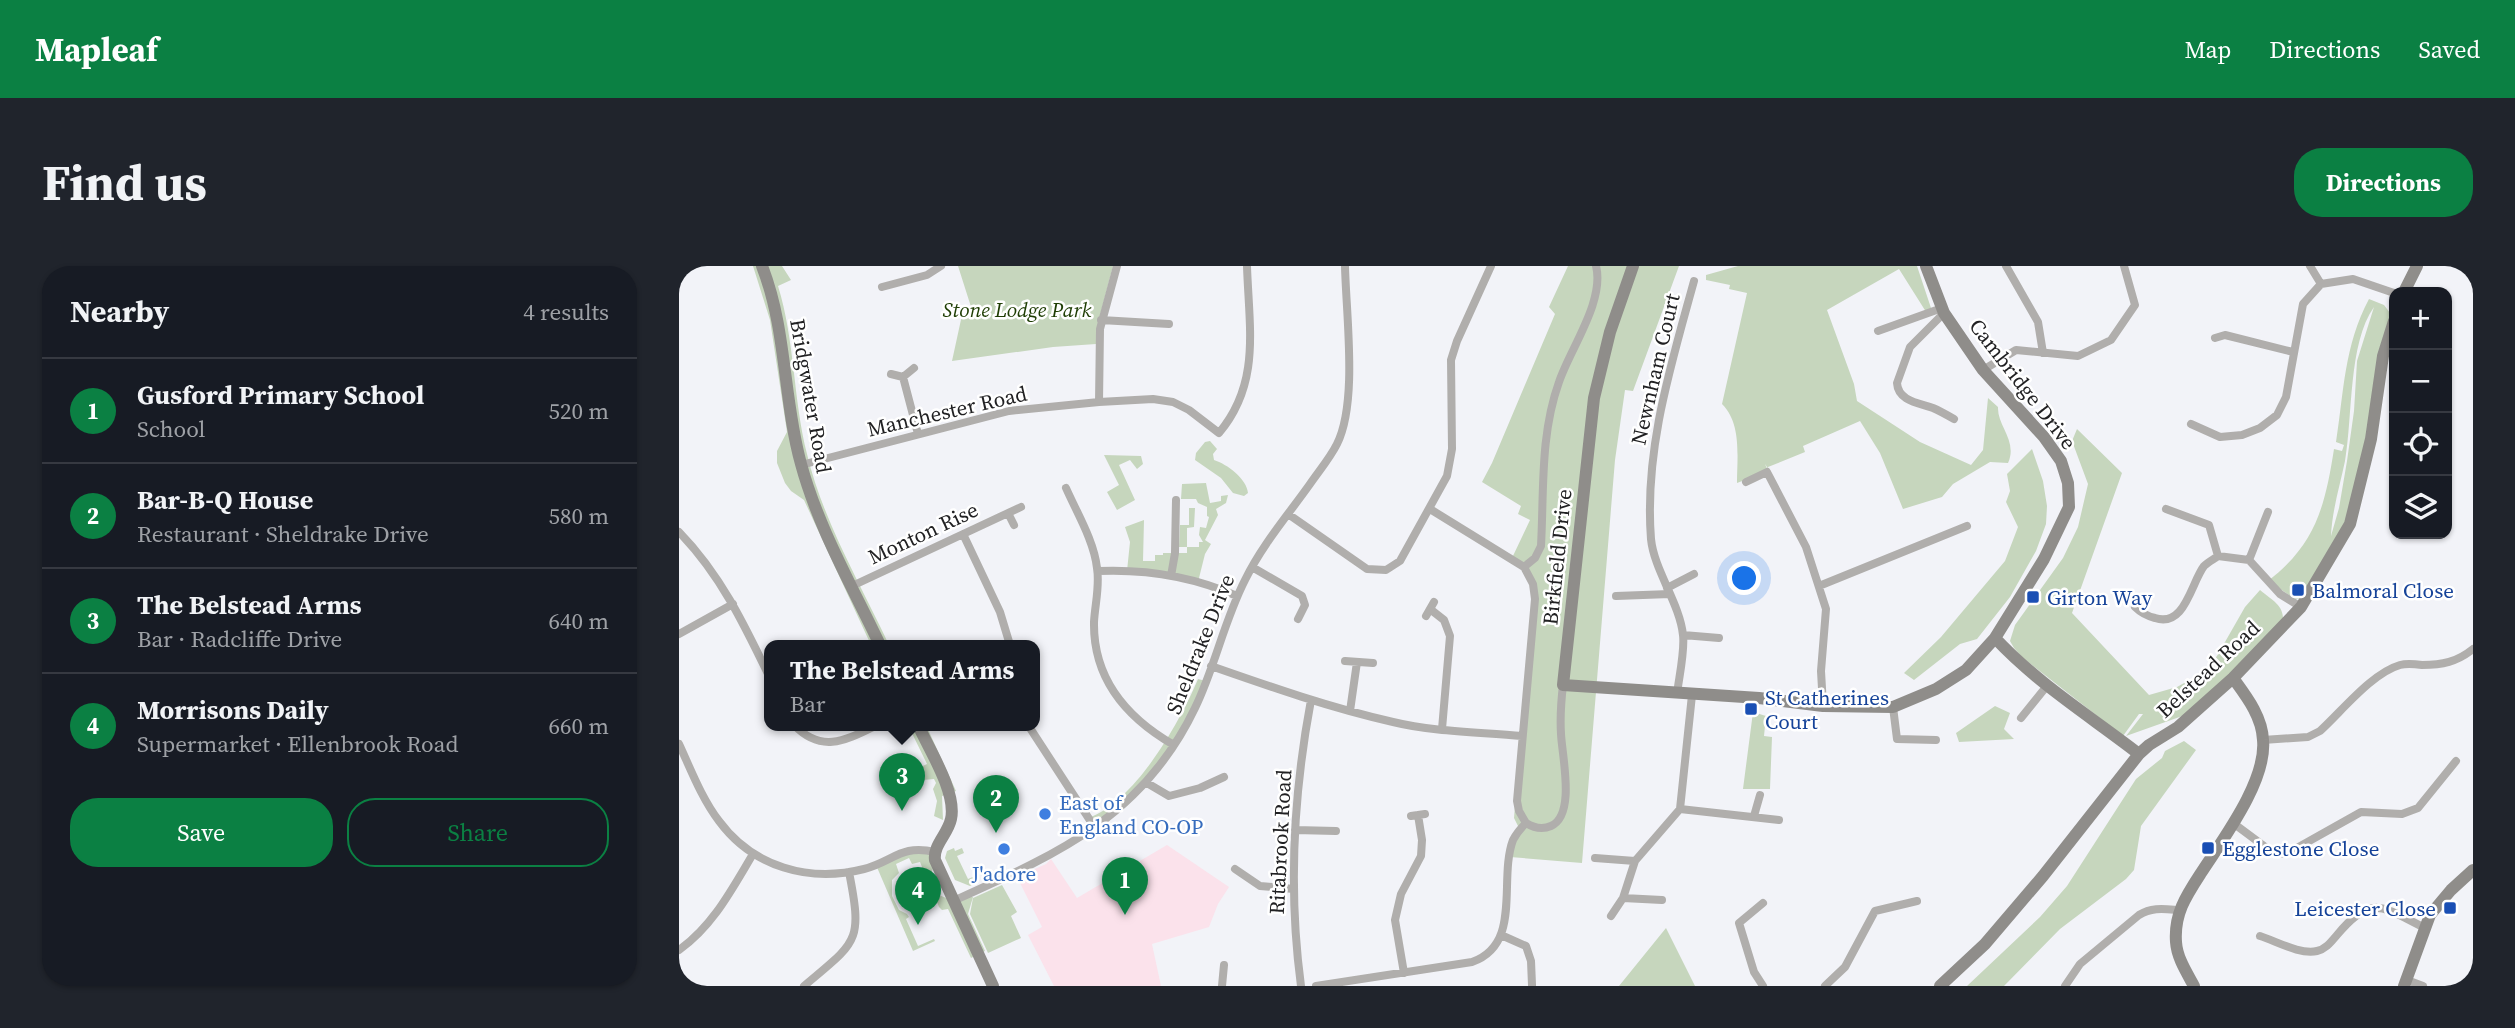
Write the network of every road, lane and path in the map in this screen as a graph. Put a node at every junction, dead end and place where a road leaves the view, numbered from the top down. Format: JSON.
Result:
{"nodes":[{"id":1,"x":762,"y":266,"type":"edge"},
{"id":2,"x":941,"y":266,"type":"edge"},
{"id":3,"x":1117,"y":266,"type":"edge"},
{"id":4,"x":1247,"y":266,"type":"edge"},
{"id":5,"x":1345,"y":266,"type":"edge"},
{"id":6,"x":1491,"y":266,"type":"edge"},
{"id":7,"x":1596,"y":266,"type":"edge"},
{"id":8,"x":1633,"y":266,"type":"edge"},
{"id":9,"x":1926,"y":266,"type":"edge"},
{"id":10,"x":2006,"y":266,"type":"edge"},
{"id":11,"x":2124,"y":266,"type":"edge"},
{"id":12,"x":2310,"y":266,"type":"edge"},
{"id":13,"x":2417,"y":266,"type":"edge"},
{"id":14,"x":1694,"y":281,"type":"dead end"},
{"id":15,"x":2321,"y":284,"type":"junction"},
{"id":16,"x":882,"y":287,"type":"dead end"},
{"id":17,"x":2406,"y":287,"type":"edge"},
{"id":18,"x":2389,"y":291,"type":"edge"},
{"id":19,"x":1943,"y":310,"type":"junction"},
{"id":20,"x":1101,"y":320,"type":"junction"},
{"id":21,"x":1169,"y":324,"type":"dead end"},
{"id":22,"x":1878,"y":331,"type":"dead end"},
{"id":23,"x":2389,"y":337,"type":"edge"},
{"id":24,"x":2214,"y":338,"type":"dead end"},
{"id":25,"x":2294,"y":352,"type":"junction"},
{"id":26,"x":2043,"y":353,"type":"junction"},
{"id":27,"x":913,"y":368,"type":"dead end"},
{"id":28,"x":1983,"y":370,"type":"junction"},
{"id":29,"x":891,"y":374,"type":"dead end"},
{"id":30,"x":903,"y":377,"type":"junction"},
{"id":31,"x":1099,"y":402,"type":"junction"},
{"id":32,"x":1954,"y":419,"type":"dead end"},
{"id":33,"x":2190,"y":424,"type":"dead end"},
{"id":34,"x":918,"y":434,"type":"junction"},
{"id":35,"x":801,"y":465,"type":"junction"},
{"id":36,"x":1746,"y":482,"type":"dead end"},
{"id":37,"x":1066,"y":488,"type":"dead end"},
{"id":38,"x":1177,"y":500,"type":"dead end"},
{"id":39,"x":1021,"y":507,"type":"dead end"},
{"id":40,"x":1430,"y":509,"type":"junction"},
{"id":41,"x":2166,"y":509,"type":"dead end"},
{"id":42,"x":1008,"y":513,"type":"junction"},
{"id":43,"x":2268,"y":513,"type":"dead end"},
{"id":44,"x":1288,"y":514,"type":"junction"},
{"id":45,"x":1014,"y":524,"type":"dead end"},
{"id":46,"x":1967,"y":526,"type":"dead end"},
{"id":47,"x":679,"y":533,"type":"edge"},
{"id":48,"x":963,"y":534,"type":"junction"},
{"id":49,"x":2218,"y":556,"type":"junction"},
{"id":50,"x":2249,"y":561,"type":"junction"},
{"id":51,"x":1252,"y":567,"type":"junction"},
{"id":52,"x":1524,"y":567,"type":"junction"},
{"id":53,"x":1098,"y":570,"type":"junction"},
{"id":54,"x":1694,"y":574,"type":"dead end"},
{"id":55,"x":1171,"y":576,"type":"junction"},
{"id":56,"x":852,"y":586,"type":"junction"},
{"id":57,"x":1819,"y":586,"type":"junction"},
{"id":58,"x":1669,"y":591,"type":"junction"},
{"id":59,"x":1237,"y":596,"type":"junction"},
{"id":60,"x":1616,"y":596,"type":"dead end"},
{"id":61,"x":733,"y":604,"type":"junction"},
{"id":62,"x":2136,"y":607,"type":"dead end"},
{"id":63,"x":2301,"y":607,"type":"junction"},
{"id":64,"x":1430,"y":609,"type":"dead end"},
{"id":65,"x":1298,"y":619,"type":"dead end"},
{"id":66,"x":679,"y":634,"type":"edge"},
{"id":67,"x":1683,"y":635,"type":"junction"},
{"id":68,"x":1719,"y":638,"type":"dead end"},
{"id":69,"x":1995,"y":638,"type":"junction"},
{"id":70,"x":878,"y":640,"type":"edge"},
{"id":71,"x":1008,"y":640,"type":"edge"},
{"id":72,"x":2473,"y":649,"type":"edge"},
{"id":73,"x":1345,"y":661,"type":"dead end"},
{"id":74,"x":1357,"y":662,"type":"junction"},
{"id":75,"x":1373,"y":663,"type":"dead end"},
{"id":76,"x":764,"y":666,"type":"edge"},
{"id":77,"x":1211,"y":666,"type":"junction"},
{"id":78,"x":2234,"y":678,"type":"junction"},
{"id":79,"x":1563,"y":685,"type":"junction"},
{"id":80,"x":2046,"y":687,"type":"junction"},
{"id":81,"x":1677,"y":694,"type":"junction"},
{"id":82,"x":1692,"y":695,"type":"junction"},
{"id":83,"x":1311,"y":700,"type":"junction"},
{"id":84,"x":1823,"y":706,"type":"junction"},
{"id":85,"x":1893,"y":707,"type":"junction"},
{"id":86,"x":1350,"y":711,"type":"junction"},
{"id":87,"x":2021,"y":718,"type":"dead end"},
{"id":88,"x":1442,"y":729,"type":"junction"},
{"id":89,"x":800,"y":731,"type":"edge"},
{"id":90,"x":864,"y":731,"type":"edge"},
{"id":91,"x":921,"y":731,"type":"edge"},
{"id":92,"x":1032,"y":731,"type":"edge"},
{"id":93,"x":1522,"y":736,"type":"junction"},
{"id":94,"x":1936,"y":740,"type":"dead end"},
{"id":95,"x":2263,"y":740,"type":"junction"},
{"id":96,"x":679,"y":744,"type":"edge"},
{"id":97,"x":1174,"y":745,"type":"junction"},
{"id":98,"x":2139,"y":754,"type":"junction"},
{"id":99,"x":2456,"y":761,"type":"dead end"},
{"id":100,"x":1202,"y":774,"type":"dead end"},
{"id":101,"x":1224,"y":778,"type":"dead end"},
{"id":102,"x":1147,"y":783,"type":"junction"},
{"id":103,"x":1206,"y":786,"type":"junction"},
{"id":104,"x":1760,"y":795,"type":"dead end"},
{"id":105,"x":1680,"y":809,"type":"junction"},
{"id":106,"x":1418,"y":815,"type":"dead end"},
{"id":107,"x":1754,"y":816,"type":"junction"},
{"id":108,"x":1328,"y":820,"type":"dead end"},
{"id":109,"x":1779,"y":820,"type":"dead end"},
{"id":110,"x":1526,"y":823,"type":"junction"},
{"id":111,"x":2233,"y":823,"type":"junction"},
{"id":112,"x":1095,"y":828,"type":"junction"},
{"id":113,"x":1295,"y":830,"type":"junction"},
{"id":114,"x":935,"y":852,"type":"junction"},
{"id":115,"x":753,"y":854,"type":"junction"},
{"id":116,"x":1595,"y":858,"type":"dead end"},
{"id":117,"x":1635,"y":861,"type":"junction"},
{"id":118,"x":1241,"y":870,"type":"dead end"},
{"id":119,"x":2473,"y":870,"type":"edge"},
{"id":120,"x":849,"y":873,"type":"junction"},
{"id":121,"x":1294,"y":889,"type":"junction"},
{"id":122,"x":1623,"y":898,"type":"junction"},
{"id":123,"x":1662,"y":900,"type":"dead end"},
{"id":124,"x":953,"y":901,"type":"junction"},
{"id":125,"x":1917,"y":901,"type":"dead end"},
{"id":126,"x":1763,"y":903,"type":"dead end"},
{"id":127,"x":2179,"y":910,"type":"junction"},
{"id":128,"x":1611,"y":916,"type":"dead end"},
{"id":129,"x":2425,"y":928,"type":"junction"},
{"id":130,"x":1501,"y":935,"type":"junction"},
{"id":131,"x":2260,"y":936,"type":"dead end"},
{"id":132,"x":679,"y":950,"type":"edge"},
{"id":133,"x":1224,"y":964,"type":"dead end"},
{"id":134,"x":1404,"y":973,"type":"junction"},
{"id":135,"x":2406,"y":983,"type":"edge"},
{"id":136,"x":1532,"y":985,"type":"edge"},
{"id":137,"x":804,"y":986,"type":"edge"},
{"id":138,"x":993,"y":986,"type":"edge"},
{"id":139,"x":1221,"y":986,"type":"edge"},
{"id":140,"x":1301,"y":986,"type":"edge"},
{"id":141,"x":1317,"y":986,"type":"edge"},
{"id":142,"x":1763,"y":986,"type":"edge"},
{"id":143,"x":1825,"y":986,"type":"edge"},
{"id":144,"x":1940,"y":986,"type":"edge"},
{"id":145,"x":2065,"y":986,"type":"edge"},
{"id":146,"x":2194,"y":986,"type":"edge"},
{"id":147,"x":2423,"y":986,"type":"edge"}],
"edges":[{"from":1,"to":35,"type":"street","name":"Bridgwater Road"},
{"from":2,"to":16,"type":"street"},
{"from":3,"to":20,"type":"street"},
{"from":4,"to":31,"type":"street","name":"Manchester Road"},
{"from":5,"to":44,"type":"street","name":"Sheldrake Drive"},
{"from":6,"to":40,"type":"street"},
{"from":7,"to":52,"type":"street","name":"Birkfield Drive"},
{"from":8,"to":79,"type":"street","name":"Birkfield Drive"},
{"from":9,"to":19,"type":"street","name":"Cambridge Drive"},
{"from":10,"to":26,"type":"street"},
{"from":11,"to":26,"type":"street"},
{"from":12,"to":15,"type":"street"},
{"from":13,"to":17,"type":"street"},
{"from":14,"to":58,"type":"street","name":"Newnham Court"},
{"from":15,"to":18,"type":"street"},
{"from":15,"to":25,"type":"street"},
{"from":19,"to":22,"type":"street"},
{"from":19,"to":28,"type":"street","name":"Cambridge Drive"},
{"from":19,"to":32,"type":"street"},
{"from":20,"to":21,"type":"street"},
{"from":20,"to":31,"type":"street"},
{"from":23,"to":63,"type":"street","name":"Belstead Road"},
{"from":24,"to":25,"type":"street"},
{"from":25,"to":33,"type":"street"},
{"from":26,"to":28,"type":"street"},
{"from":27,"to":30,"type":"street"},
{"from":28,"to":69,"type":"street","name":"Cambridge Drive"},
{"from":29,"to":30,"type":"street"},
{"from":30,"to":34,"type":"street"},
{"from":31,"to":34,"type":"street","name":"Manchester Road"},
{"from":34,"to":35,"type":"street","name":"Manchester Road"},
{"from":35,"to":56,"type":"street","name":"Bridgwater Road"},
{"from":36,"to":57,"type":"street"},
{"from":37,"to":53,"type":"street"},
{"from":38,"to":55,"type":"street"},
{"from":39,"to":42,"type":"street","name":"Monton Rise"},
{"from":40,"to":44,"type":"street"},
{"from":40,"to":52,"type":"street"},
{"from":41,"to":49,"type":"street"},
{"from":42,"to":45,"type":"street","name":"Monton Rise"},
{"from":42,"to":48,"type":"street","name":"Monton Rise"},
{"from":43,"to":50,"type":"street"},
{"from":44,"to":51,"type":"street","name":"Sheldrake Drive"},
{"from":46,"to":57,"type":"street"},
{"from":47,"to":61,"type":"street"},
{"from":48,"to":56,"type":"street","name":"Monton Rise"},
{"from":48,"to":71,"type":"street"},
{"from":49,"to":50,"type":"street"},
{"from":49,"to":62,"type":"street"},
{"from":50,"to":63,"type":"street"},
{"from":51,"to":59,"type":"street","name":"Sheldrake Drive"},
{"from":51,"to":65,"type":"street"},
{"from":52,"to":93,"type":"street","name":"Birkfield Drive"},
{"from":53,"to":55,"type":"street"},
{"from":53,"to":97,"type":"street"},
{"from":54,"to":58,"type":"street"},
{"from":55,"to":59,"type":"street"},
{"from":56,"to":70,"type":"street","name":"Bridgwater Road"},
{"from":57,"to":84,"type":"street"},
{"from":58,"to":60,"type":"street"},
{"from":58,"to":67,"type":"street","name":"Newnham Court"},
{"from":59,"to":77,"type":"street","name":"Sheldrake Drive"},
{"from":61,"to":66,"type":"street"},
{"from":61,"to":76,"type":"street"},
{"from":63,"to":78,"type":"street","name":"Belstead Road"},
{"from":64,"to":88,"type":"street"},
{"from":67,"to":68,"type":"street"},
{"from":67,"to":81,"type":"street","name":"Newnham Court"},
{"from":69,"to":80,"type":"street"},
{"from":69,"to":85,"type":"street","name":"Cambridge Drive"},
{"from":72,"to":95,"type":"street"},
{"from":73,"to":74,"type":"street"},
{"from":74,"to":75,"type":"street"},
{"from":74,"to":86,"type":"street"},
{"from":77,"to":83,"type":"street"},
{"from":77,"to":97,"type":"street","name":"Sheldrake Drive"},
{"from":78,"to":95,"type":"street"},
{"from":78,"to":98,"type":"street","name":"Belstead Road"},
{"from":79,"to":81,"type":"street","name":"Cambridge Drive"},
{"from":79,"to":110,"type":"street","name":"Birkfield Drive"},
{"from":80,"to":87,"type":"street"},
{"from":80,"to":98,"type":"street"},
{"from":81,"to":82,"type":"street","name":"Cambridge Drive"},
{"from":82,"to":84,"type":"street","name":"Cambridge Drive"},
{"from":82,"to":105,"type":"street"},
{"from":83,"to":86,"type":"street"},
{"from":83,"to":113,"type":"street","name":"Ritabrook Road"},
{"from":84,"to":85,"type":"street","name":"Cambridge Drive"},
{"from":85,"to":94,"type":"street"},
{"from":86,"to":88,"type":"street"},
{"from":88,"to":93,"type":"street"},
{"from":89,"to":90,"type":"street"},
{"from":91,"to":114,"type":"street"},
{"from":92,"to":112,"type":"street"},
{"from":93,"to":110,"type":"street","name":"Birkfield Drive"},
{"from":95,"to":111,"type":"street"},
{"from":96,"to":115,"type":"street"},
{"from":97,"to":102,"type":"street","name":"Sheldrake Drive"},
{"from":98,"to":144,"type":"street","name":"Belstead Road"},
{"from":99,"to":111,"type":"street"},
{"from":100,"to":103,"type":"street"},
{"from":101,"to":103,"type":"street"},
{"from":102,"to":103,"type":"street"},
{"from":102,"to":112,"type":"street","name":"Sheldrake Drive"},
{"from":104,"to":107,"type":"street"},
{"from":105,"to":107,"type":"street"},
{"from":105,"to":117,"type":"street"},
{"from":106,"to":134,"type":"street"},
{"from":107,"to":109,"type":"street"},
{"from":108,"to":113,"type":"street"},
{"from":110,"to":130,"type":"street"},
{"from":111,"to":127,"type":"street"},
{"from":112,"to":124,"type":"street","name":"Sheldrake Drive"},
{"from":113,"to":121,"type":"street","name":"Ritabrook Road"},
{"from":114,"to":120,"type":"street"},
{"from":114,"to":124,"type":"street"},
{"from":115,"to":120,"type":"street"},
{"from":115,"to":132,"type":"street"},
{"from":116,"to":117,"type":"street"},
{"from":117,"to":122,"type":"street"},
{"from":118,"to":121,"type":"street"},
{"from":119,"to":129,"type":"street"},
{"from":120,"to":137,"type":"street"},
{"from":121,"to":140,"type":"street","name":"Ritabrook Road"},
{"from":122,"to":123,"type":"street"},
{"from":122,"to":128,"type":"street"},
{"from":124,"to":138,"type":"street"},
{"from":125,"to":143,"type":"street"},
{"from":126,"to":142,"type":"street"},
{"from":127,"to":145,"type":"street"},
{"from":127,"to":146,"type":"street"},
{"from":129,"to":131,"type":"street"},
{"from":129,"to":135,"type":"street"},
{"from":130,"to":134,"type":"street"},
{"from":130,"to":136,"type":"street"},
{"from":133,"to":139,"type":"street"},
{"from":134,"to":141,"type":"street"},
{"from":135,"to":147,"type":"street"}]}
